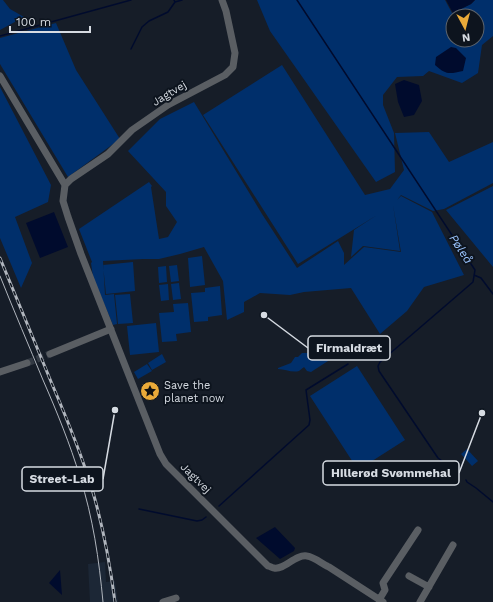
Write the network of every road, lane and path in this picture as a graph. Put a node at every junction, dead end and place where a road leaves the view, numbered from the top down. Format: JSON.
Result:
{"nodes":[{"id":1,"x":222,"y":0,"type":"edge"},
{"id":2,"x":0,"y":76,"type":"edge"},
{"id":3,"x":65,"y":185,"type":"junction"},
{"id":4,"x":111,"y":329,"type":"junction"},
{"id":5,"x":50,"y":354,"type":"tunnel mouth"},
{"id":6,"x":27,"y":363,"type":"tunnel mouth"},
{"id":7,"x":0,"y":372,"type":"edge"},
{"id":8,"x":418,"y":530,"type":"dead end"},
{"id":9,"x":453,"y":545,"type":"dead end"},
{"id":10,"x":409,"y":576,"type":"dead end"},
{"id":11,"x":429,"y":587,"type":"junction"},
{"id":12,"x":176,"y":598,"type":"dead end"},
{"id":13,"x":381,"y":601,"type":"edge"},
{"id":14,"x":163,"y":602,"type":"edge"},
{"id":15,"x":420,"y":602,"type":"edge"}],
"edges":[{"from":1,"to":3,"type":"street","name":"Jagtvej"},
{"from":2,"to":3,"type":"street"},
{"from":3,"to":4,"type":"street","name":"Jagtvej"},
{"from":4,"to":5,"type":"street"},
{"from":4,"to":13,"type":"street","name":"Jagtvej"},
{"from":6,"to":7,"type":"street"},
{"from":8,"to":13,"type":"street"},
{"from":9,"to":11,"type":"street"},
{"from":10,"to":11,"type":"street"},
{"from":11,"to":15,"type":"street"},
{"from":12,"to":14,"type":"street"}]}
